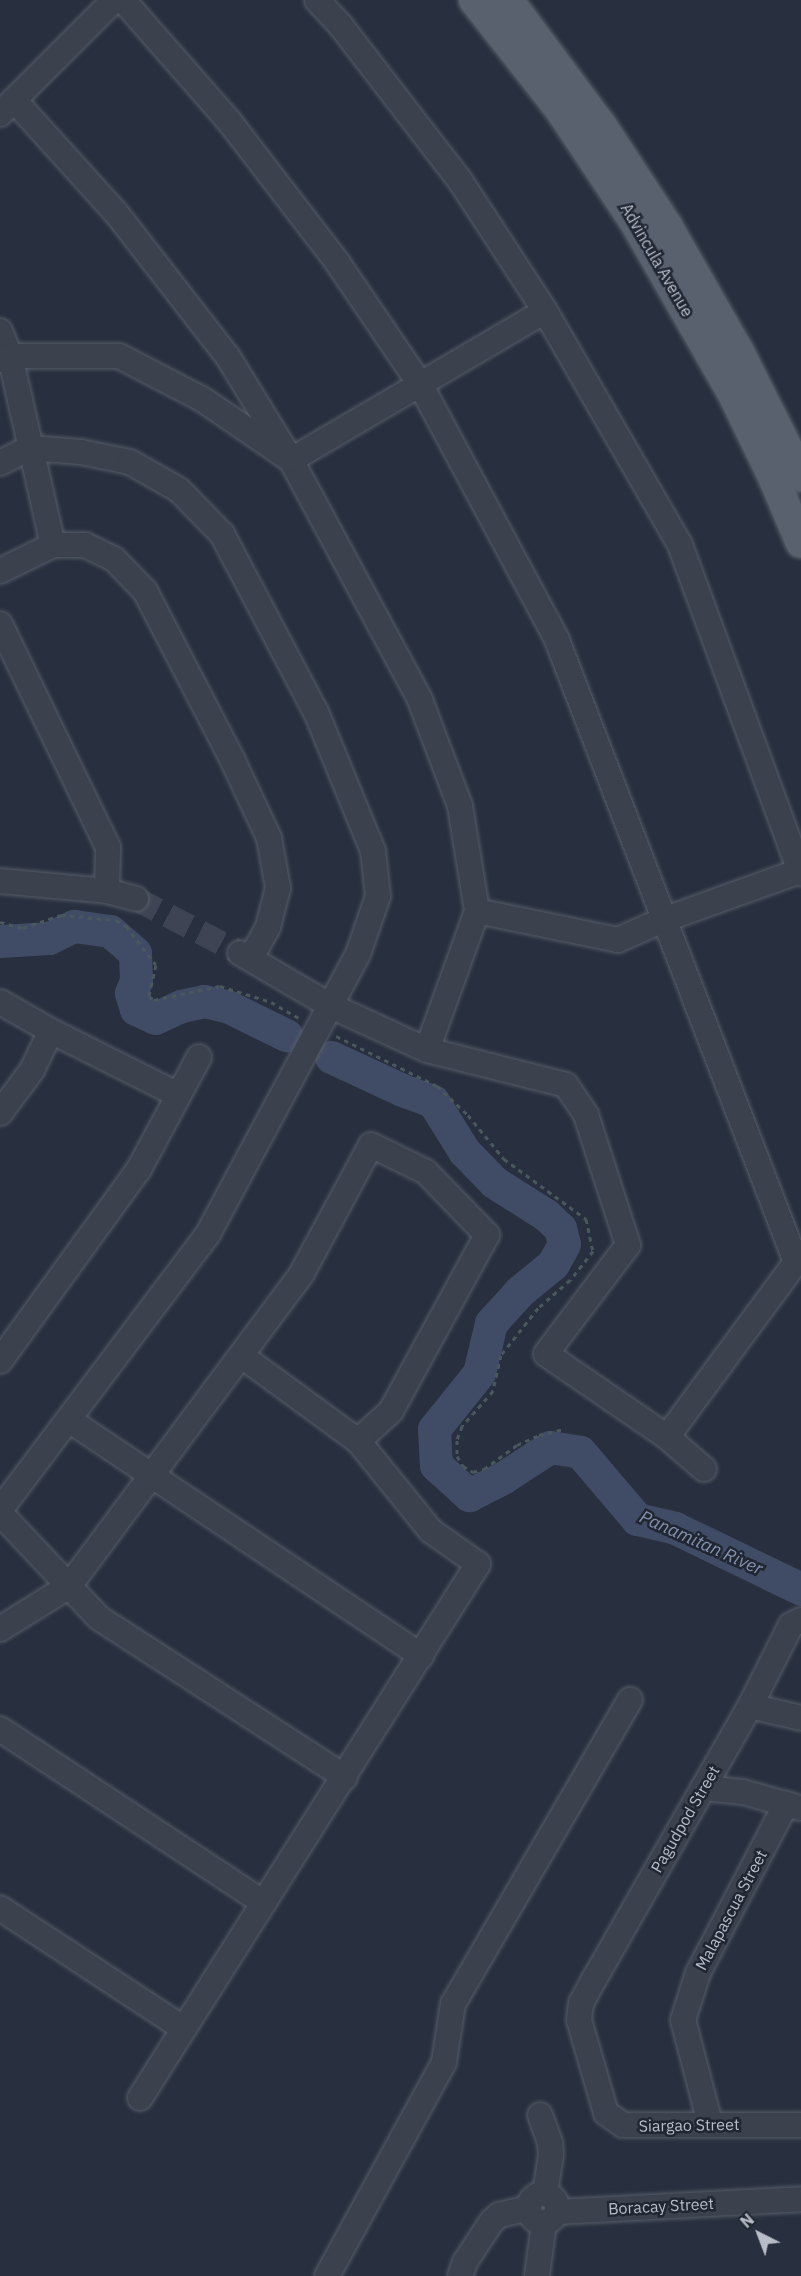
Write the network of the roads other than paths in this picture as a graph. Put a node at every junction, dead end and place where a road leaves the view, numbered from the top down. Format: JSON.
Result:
{"nodes":[{"id":1,"x":114,"y":0,"type":"edge"},
{"id":2,"x":123,"y":0,"type":"edge"},
{"id":3,"x":317,"y":0,"type":"edge"},
{"id":4,"x":474,"y":0,"type":"edge"},
{"id":5,"x":508,"y":0,"type":"edge"},
{"id":6,"x":7,"y":107,"type":"edge"},
{"id":7,"x":545,"y":311,"type":"junction"},
{"id":8,"x":0,"y":331,"type":"edge"},
{"id":9,"x":5,"y":358,"type":"edge"},
{"id":10,"x":420,"y":384,"type":"junction"},
{"id":11,"x":30,"y":448,"type":"junction"},
{"id":12,"x":291,"y":460,"type":"junction"},
{"id":13,"x":0,"y":463,"type":"edge"},
{"id":14,"x":801,"y":477,"type":"edge"},
{"id":15,"x":801,"y":543,"type":"edge"},
{"id":16,"x":53,"y":546,"type":"junction"},
{"id":17,"x":0,"y":570,"type":"edge"},
{"id":18,"x":0,"y":624,"type":"edge"},
{"id":19,"x":801,"y":872,"type":"edge"},
{"id":20,"x":0,"y":881,"type":"edge"},
{"id":21,"x":106,"y":891,"type":"junction"},
{"id":22,"x":136,"y":899,"type":"tunnel mouth"},
{"id":23,"x":477,"y":911,"type":"junction"},
{"id":24,"x":663,"y":920,"type":"junction"},
{"id":25,"x":0,"y":1002,"type":"edge"},
{"id":26,"x":329,"y":1005,"type":"junction"},
{"id":27,"x":51,"y":1031,"type":"junction"},
{"id":28,"x":427,"y":1050,"type":"junction"},
{"id":29,"x":199,"y":1057,"type":"dead end"},
{"id":30,"x":178,"y":1095,"type":"junction"},
{"id":31,"x":0,"y":1113,"type":"edge"},
{"id":32,"x":242,"y":1356,"type":"junction"},
{"id":33,"x":0,"y":1361,"type":"edge"},
{"id":34,"x":69,"y":1420,"type":"junction"},
{"id":35,"x":667,"y":1437,"type":"junction"},
{"id":36,"x":358,"y":1441,"type":"junction"},
{"id":37,"x":704,"y":1469,"type":"dead end"},
{"id":38,"x":152,"y":1477,"type":"junction"},
{"id":39,"x":0,"y":1511,"type":"edge"},
{"id":40,"x":69,"y":1586,"type":"junction"},
{"id":41,"x":799,"y":1620,"type":"edge"},
{"id":42,"x":0,"y":1629,"type":"edge"},
{"id":43,"x":421,"y":1656,"type":"junction"},
{"id":44,"x":630,"y":1700,"type":"dead end"},
{"id":45,"x":750,"y":1706,"type":"junction"},
{"id":46,"x":801,"y":1718,"type":"edge"},
{"id":47,"x":0,"y":1729,"type":"edge"},
{"id":48,"x":345,"y":1777,"type":"junction"},
{"id":49,"x":703,"y":1788,"type":"junction"},
{"id":50,"x":793,"y":1806,"type":"edge"},
{"id":51,"x":264,"y":1903,"type":"junction"},
{"id":52,"x":0,"y":1908,"type":"edge"},
{"id":53,"x":579,"y":2020,"type":"joint"},
{"id":54,"x":184,"y":2029,"type":"junction"},
{"id":55,"x":140,"y":2098,"type":"dead end"},
{"id":56,"x":540,"y":2115,"type":"dead end"},
{"id":57,"x":710,"y":2123,"type":"junction"},
{"id":58,"x":801,"y":2125,"type":"edge"},
{"id":59,"x":801,"y":2199,"type":"edge"},
{"id":60,"x":544,"y":2209,"type":"junction"},
{"id":61,"x":327,"y":2276,"type":"edge"},
{"id":62,"x":460,"y":2276,"type":"edge"},
{"id":63,"x":537,"y":2276,"type":"edge"}],
"edges":[{"from":1,"to":6,"type":"street"},
{"from":2,"to":10,"type":"street"},
{"from":3,"to":7,"type":"street"},
{"from":4,"to":15,"type":"main road","name":"Advincula Avenue"},
{"from":5,"to":14,"type":"main road","name":"Advincula Avenue"},
{"from":6,"to":12,"type":"street"},
{"from":7,"to":10,"type":"street"},
{"from":7,"to":19,"type":"street"},
{"from":8,"to":9,"type":"street"},
{"from":9,"to":11,"type":"street"},
{"from":9,"to":12,"type":"street"},
{"from":10,"to":12,"type":"street"},
{"from":10,"to":24,"type":"street"},
{"from":11,"to":13,"type":"street"},
{"from":11,"to":16,"type":"street"},
{"from":11,"to":26,"type":"street"},
{"from":12,"to":23,"type":"street"},
{"from":16,"to":17,"type":"street"},
{"from":16,"to":26,"type":"street"},
{"from":18,"to":21,"type":"street"},
{"from":19,"to":24,"type":"street"},
{"from":20,"to":21,"type":"street"},
{"from":21,"to":22,"type":"street"},
{"from":23,"to":24,"type":"street"},
{"from":23,"to":28,"type":"street"},
{"from":24,"to":35,"type":"street"},
{"from":25,"to":27,"type":"street"},
{"from":26,"to":28,"type":"street"},
{"from":26,"to":34,"type":"street"},
{"from":27,"to":30,"type":"street"},
{"from":27,"to":31,"type":"street"},
{"from":28,"to":35,"type":"street"},
{"from":29,"to":30,"type":"street"},
{"from":30,"to":33,"type":"street"},
{"from":32,"to":36,"type":"street"},
{"from":32,"to":36,"type":"street"},
{"from":32,"to":38,"type":"street"},
{"from":34,"to":38,"type":"street"},
{"from":34,"to":39,"type":"street"},
{"from":35,"to":37,"type":"street"},
{"from":36,"to":43,"type":"street"},
{"from":38,"to":40,"type":"street"},
{"from":38,"to":43,"type":"street"},
{"from":39,"to":40,"type":"street"},
{"from":40,"to":42,"type":"street"},
{"from":40,"to":48,"type":"street"},
{"from":41,"to":45,"type":"street","name":"Pagudpod Street"},
{"from":43,"to":48,"type":"street"},
{"from":44,"to":61,"type":"street"},
{"from":45,"to":46,"type":"street"},
{"from":45,"to":49,"type":"street","name":"Pagudpod Street"},
{"from":47,"to":51,"type":"street"},
{"from":48,"to":51,"type":"street"},
{"from":49,"to":50,"type":"street"},
{"from":49,"to":53,"type":"street","name":"Pagudpod Street"},
{"from":50,"to":57,"type":"street","name":"Malapascua Street"},
{"from":51,"to":54,"type":"street"},
{"from":52,"to":54,"type":"street"},
{"from":53,"to":57,"type":"street","name":"Siargao Street"},
{"from":54,"to":55,"type":"street"},
{"from":56,"to":60,"type":"street"},
{"from":57,"to":58,"type":"street","name":"Siargao Street"},
{"from":59,"to":60,"type":"street","name":"Boracay Street"},
{"from":60,"to":62,"type":"street","name":"Boracay Street"},
{"from":60,"to":63,"type":"street"}]}
